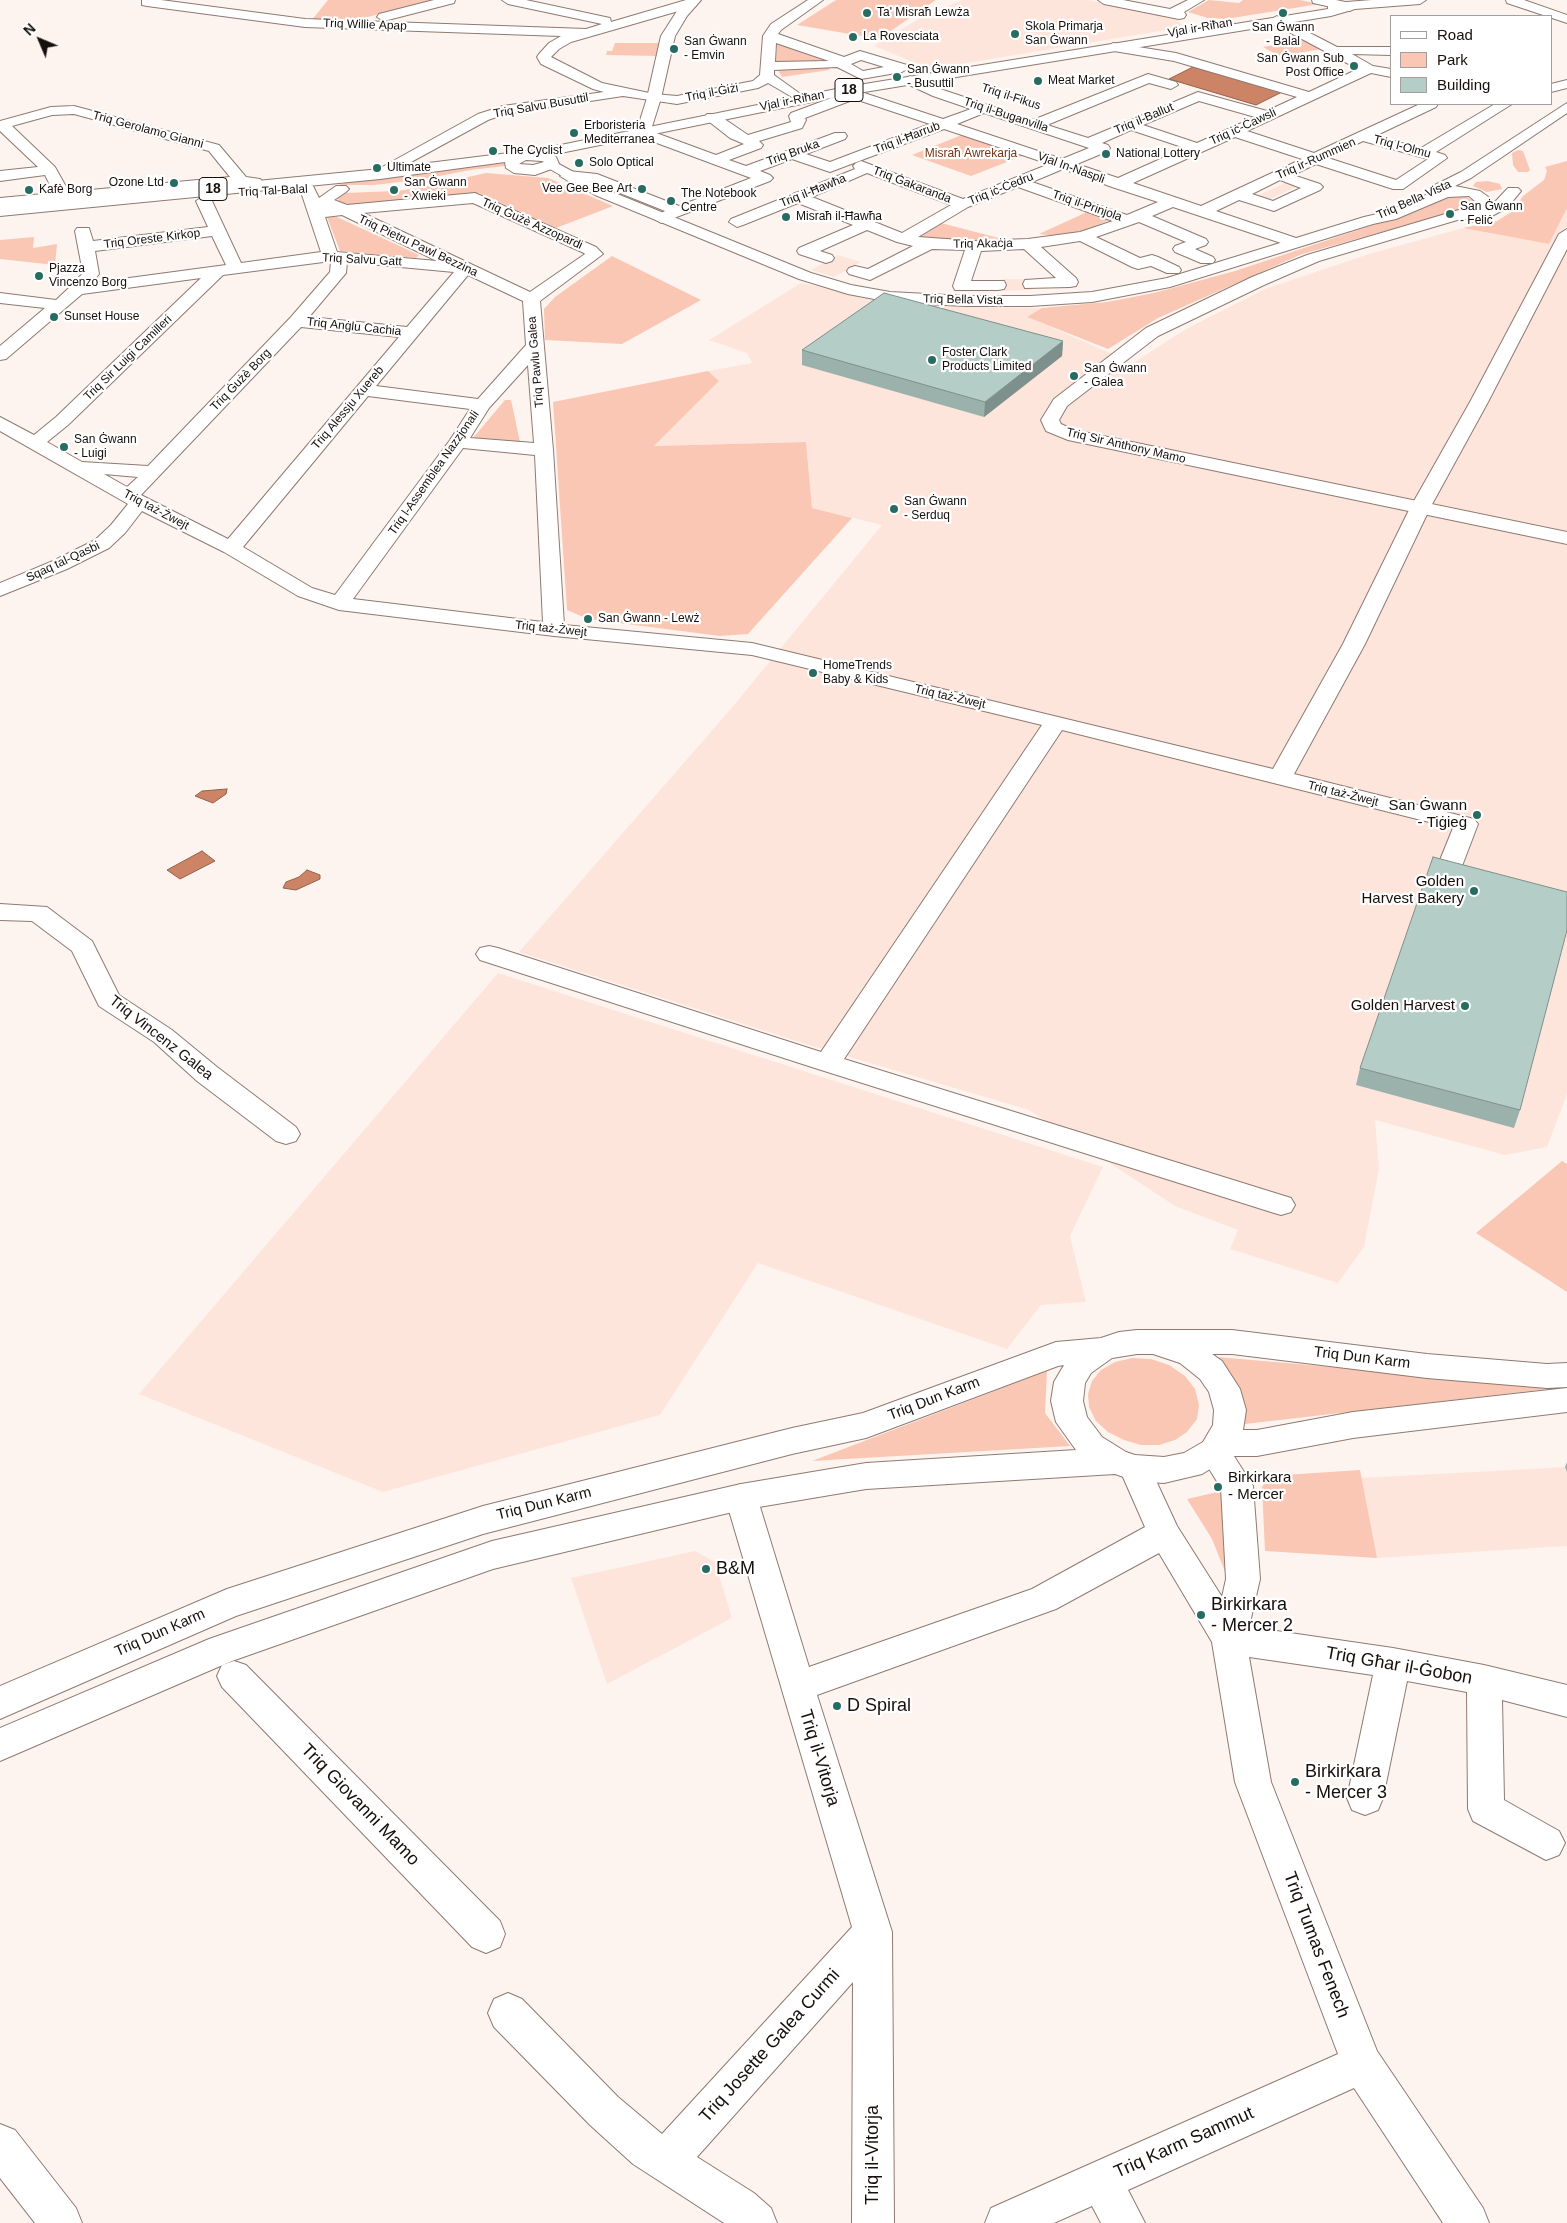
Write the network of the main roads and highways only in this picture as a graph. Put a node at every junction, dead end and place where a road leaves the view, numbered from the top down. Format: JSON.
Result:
{"nodes":[{"id":1,"x":448,"y":0,"type":"edge"},
{"id":2,"x":508,"y":0,"type":"edge"},
{"id":3,"x":817,"y":0,"type":"edge"},
{"id":4,"x":1104,"y":0,"type":"edge"},
{"id":5,"x":1198,"y":0,"type":"edge"},
{"id":6,"x":1318,"y":0,"type":"edge"},
{"id":7,"x":1420,"y":0,"type":"edge"},
{"id":8,"x":1512,"y":0,"type":"edge"},
{"id":9,"x":147,"y":2,"type":"dead end"},
{"id":10,"x":693,"y":2,"type":"edge"},
{"id":11,"x":1350,"y":7,"type":"junction"},
{"id":12,"x":654,"y":13,"type":"junction"},
{"id":13,"x":1179,"y":16,"type":"junction"},
{"id":14,"x":680,"y":17,"type":"junction"},
{"id":15,"x":1567,"y":19,"type":"edge"},
{"id":16,"x":632,"y":20,"type":"junction"},
{"id":17,"x":1208,"y":20,"type":"dead end"},
{"id":18,"x":1277,"y":20,"type":"junction"},
{"id":19,"x":1227,"y":23,"type":"junction"},
{"id":20,"x":356,"y":24,"type":"junction"},
{"id":21,"x":618,"y":24,"type":"junction"},
{"id":22,"x":1196,"y":28,"type":"junction"},
{"id":23,"x":585,"y":33,"type":"junction"},
{"id":24,"x":770,"y":36,"type":"junction"},
{"id":25,"x":1169,"y":37,"type":"junction"},
{"id":26,"x":1113,"y":47,"type":"junction"},
{"id":27,"x":1337,"y":50,"type":"junction"},
{"id":28,"x":1390,"y":51,"type":"edge"},
{"id":29,"x":1176,"y":57,"type":"junction"},
{"id":30,"x":1021,"y":61,"type":"junction"},
{"id":31,"x":1369,"y":69,"type":"junction"},
{"id":32,"x":766,"y":71,"type":"junction"},
{"id":33,"x":1390,"y":74,"type":"edge"},
{"id":34,"x":910,"y":80,"type":"junction"},
{"id":35,"x":1567,"y":84,"type":"edge"},
{"id":36,"x":1171,"y":85,"type":"dead end"},
{"id":37,"x":1552,"y":88,"type":"edge"},
{"id":38,"x":627,"y":92,"type":"junction"},
{"id":39,"x":851,"y":92,"type":"junction"},
{"id":40,"x":792,"y":93,"type":"dead end"},
{"id":41,"x":1309,"y":96,"type":"junction"},
{"id":42,"x":654,"y":98,"type":"junction"},
{"id":43,"x":1552,"y":102,"type":"edge"},
{"id":44,"x":1429,"y":105,"type":"edge"},
{"id":45,"x":1503,"y":105,"type":"edge"},
{"id":46,"x":1567,"y":106,"type":"edge"},
{"id":47,"x":985,"y":108,"type":"junction"},
{"id":48,"x":1043,"y":108,"type":"dead end"},
{"id":49,"x":1062,"y":114,"type":"junction"},
{"id":50,"x":1269,"y":116,"type":"junction"},
{"id":51,"x":712,"y":117,"type":"junction"},
{"id":52,"x":943,"y":124,"type":"junction"},
{"id":53,"x":1034,"y":124,"type":"junction"},
{"id":54,"x":1,"y":125,"type":"edge"},
{"id":55,"x":677,"y":125,"type":"junction"},
{"id":56,"x":1129,"y":125,"type":"junction"},
{"id":57,"x":821,"y":129,"type":"dead end"},
{"id":58,"x":1234,"y":132,"type":"junction"},
{"id":59,"x":643,"y":133,"type":"junction"},
{"id":60,"x":1364,"y":137,"type":"junction"},
{"id":61,"x":747,"y":140,"type":"junction"},
{"id":62,"x":594,"y":142,"type":"junction"},
{"id":63,"x":1096,"y":145,"type":"junction"},
{"id":64,"x":1198,"y":148,"type":"junction"},
{"id":65,"x":1508,"y":148,"type":"junction"},
{"id":66,"x":1424,"y":153,"type":"junction"},
{"id":67,"x":793,"y":154,"type":"junction"},
{"id":68,"x":1316,"y":159,"type":"junction"},
{"id":69,"x":522,"y":160,"type":"junction"},
{"id":70,"x":715,"y":160,"type":"junction"},
{"id":71,"x":551,"y":164,"type":"junction"},
{"id":72,"x":1062,"y":164,"type":"junction"},
{"id":73,"x":861,"y":169,"type":"joint"},
{"id":74,"x":50,"y":170,"type":"junction"},
{"id":75,"x":535,"y":170,"type":"junction"},
{"id":76,"x":746,"y":171,"type":"junction"},
{"id":77,"x":380,"y":174,"type":"junction"},
{"id":78,"x":1279,"y":175,"type":"junction"},
{"id":79,"x":0,"y":176,"type":"edge"},
{"id":80,"x":568,"y":176,"type":"junction"},
{"id":81,"x":1505,"y":178,"type":"junction"},
{"id":82,"x":1017,"y":182,"type":"junction"},
{"id":83,"x":240,"y":184,"type":"junction"},
{"id":84,"x":1116,"y":184,"type":"junction"},
{"id":85,"x":1467,"y":185,"type":"junction"},
{"id":86,"x":407,"y":186,"type":"dead end"},
{"id":87,"x":390,"y":188,"type":"dead end"},
{"id":88,"x":308,"y":189,"type":"junction"},
{"id":89,"x":341,"y":189,"type":"junction"},
{"id":90,"x":1239,"y":195,"type":"junction"},
{"id":91,"x":798,"y":197,"type":"junction"},
{"id":92,"x":64,"y":198,"type":"junction"},
{"id":93,"x":204,"y":201,"type":"dead end"},
{"id":94,"x":1170,"y":202,"type":"junction"},
{"id":95,"x":0,"y":203,"type":"edge"},
{"id":96,"x":963,"y":204,"type":"junction"},
{"id":97,"x":0,"y":211,"type":"edge"},
{"id":98,"x":344,"y":211,"type":"junction"},
{"id":99,"x":678,"y":211,"type":"junction"},
{"id":100,"x":1201,"y":212,"type":"junction"},
{"id":101,"x":317,"y":213,"type":"junction"},
{"id":102,"x":0,"y":216,"type":"edge"},
{"id":103,"x":661,"y":218,"type":"junction"},
{"id":104,"x":1133,"y":218,"type":"junction"},
{"id":105,"x":1370,"y":220,"type":"junction"},
{"id":106,"x":80,"y":222,"type":"junction"},
{"id":107,"x":736,"y":222,"type":"dead end"},
{"id":108,"x":1156,"y":224,"type":"junction"},
{"id":109,"x":866,"y":225,"type":"junction"},
{"id":110,"x":1422,"y":226,"type":"junction"},
{"id":111,"x":216,"y":231,"type":"junction"},
{"id":112,"x":848,"y":232,"type":"junction"},
{"id":113,"x":1567,"y":234,"type":"edge"},
{"id":114,"x":1089,"y":240,"type":"junction"},
{"id":115,"x":1296,"y":243,"type":"junction"},
{"id":116,"x":1028,"y":244,"type":"junction"},
{"id":117,"x":908,"y":246,"type":"junction"},
{"id":118,"x":87,"y":247,"type":"junction"},
{"id":119,"x":590,"y":250,"type":"joint"},
{"id":120,"x":972,"y":252,"type":"junction"},
{"id":121,"x":1042,"y":255,"type":"junction"},
{"id":122,"x":826,"y":258,"type":"dead end"},
{"id":123,"x":1207,"y":260,"type":"dead end"},
{"id":124,"x":336,"y":262,"type":"junction"},
{"id":125,"x":466,"y":268,"type":"junction"},
{"id":126,"x":227,"y":269,"type":"junction"},
{"id":127,"x":855,"y":270,"type":"dead end"},
{"id":128,"x":1173,"y":270,"type":"dead end"},
{"id":129,"x":132,"y":282,"type":"junction"},
{"id":130,"x":1030,"y":284,"type":"dead end"},
{"id":131,"x":998,"y":285,"type":"dead end"},
{"id":132,"x":201,"y":289,"type":"junction"},
{"id":133,"x":77,"y":290,"type":"junction"},
{"id":134,"x":0,"y":298,"type":"edge"},
{"id":135,"x":531,"y":299,"type":"junction"},
{"id":136,"x":59,"y":305,"type":"junction"},
{"id":137,"x":297,"y":321,"type":"junction"},
{"id":138,"x":411,"y":333,"type":"junction"},
{"id":139,"x":534,"y":346,"type":"junction"},
{"id":140,"x":0,"y":354,"type":"edge"},
{"id":141,"x":363,"y":390,"type":"junction"},
{"id":142,"x":482,"y":405,"type":"junction"},
{"id":143,"x":0,"y":418,"type":"edge"},
{"id":144,"x":62,"y":422,"type":"junction"},
{"id":145,"x":0,"y":423,"type":"edge"},
{"id":146,"x":458,"y":442,"type":"junction"},
{"id":147,"x":35,"y":443,"type":"junction"},
{"id":148,"x":544,"y":450,"type":"junction"},
{"id":149,"x":77,"y":466,"type":"junction"},
{"id":150,"x":153,"y":472,"type":"junction"},
{"id":151,"x":134,"y":499,"type":"junction"},
{"id":152,"x":1420,"y":508,"type":"junction"},
{"id":153,"x":1567,"y":538,"type":"edge"},
{"id":154,"x":231,"y":548,"type":"junction"},
{"id":155,"x":0,"y":590,"type":"edge"},
{"id":156,"x":339,"y":604,"type":"junction"},
{"id":157,"x":554,"y":630,"type":"junction"},
{"id":158,"x":1056,"y":722,"type":"junction"},
{"id":159,"x":1280,"y":778,"type":"junction"},
{"id":160,"x":1494,"y":882,"type":"edge"},
{"id":161,"x":0,"y":912,"type":"edge"},
{"id":162,"x":488,"y":954,"type":"dead end"},
{"id":163,"x":827,"y":1063,"type":"junction"},
{"id":164,"x":286,"y":1134,"type":"dead end"},
{"id":165,"x":1281,"y":1205,"type":"dead end"},
{"id":166,"x":1157,"y":1343,"type":"junction"},
{"id":167,"x":1101,"y":1350,"type":"junction"},
{"id":168,"x":1567,"y":1375,"type":"edge"},
{"id":169,"x":1567,"y":1400,"type":"edge"},
{"id":170,"x":1217,"y":1447,"type":"junction"},
{"id":171,"x":1125,"y":1464,"type":"junction"},
{"id":172,"x":741,"y":1497,"type":"junction"},
{"id":173,"x":1164,"y":1532,"type":"junction"},
{"id":174,"x":1229,"y":1639,"type":"junction"},
{"id":175,"x":1393,"y":1663,"type":"junction"},
{"id":176,"x":234,"y":1676,"type":"dead end"},
{"id":177,"x":1484,"y":1680,"type":"junction"},
{"id":178,"x":797,"y":1687,"type":"junction"},
{"id":179,"x":1567,"y":1701,"type":"edge"},
{"id":180,"x":0,"y":1703,"type":"edge"},
{"id":181,"x":0,"y":1745,"type":"edge"},
{"id":182,"x":1365,"y":1798,"type":"dead end"},
{"id":183,"x":1546,"y":1843,"type":"dead end"},
{"id":184,"x":873,"y":1932,"type":"junction"},
{"id":185,"x":486,"y":1934,"type":"dead end"},
{"id":186,"x":508,"y":2013,"type":"dead end"},
{"id":187,"x":1362,"y":2064,"type":"junction"},
{"id":188,"x":0,"y":2144,"type":"edge"},
{"id":189,"x":666,"y":2160,"type":"junction"},
{"id":190,"x":1100,"y":2180,"type":"junction"},
{"id":191,"x":61,"y":2223,"type":"edge"},
{"id":192,"x":756,"y":2223,"type":"edge"},
{"id":193,"x":873,"y":2223,"type":"edge"},
{"id":194,"x":1006,"y":2223,"type":"edge"},
{"id":195,"x":1124,"y":2223,"type":"edge"},
{"id":196,"x":1468,"y":2223,"type":"edge"}],
"edges":[{"from":1,"to":20,"type":"main road"},
{"from":2,"to":21,"type":"main road"},
{"from":3,"to":24,"type":"main road"},
{"from":4,"to":13,"type":"main road"},
{"from":5,"to":13,"type":"main road"},
{"from":6,"to":11,"type":"main road"},
{"from":7,"to":11,"type":"main road","name":"Vjal ir-Riħan"},
{"from":8,"to":15,"type":"main road"},
{"from":9,"to":20,"type":"main road","name":"Triq Willie Apap"},
{"from":10,"to":12,"type":"main road"},
{"from":10,"to":14,"type":"main road"},
{"from":11,"to":18,"type":"main road","name":"Vjal ir-Riħan","number":"18"},
{"from":11,"to":19,"type":"main road","name":"Vjal ir-Riħan","number":"18"},
{"from":12,"to":14,"type":"main road"},
{"from":12,"to":16,"type":"main road"},
{"from":13,"to":22,"type":"main road"},
{"from":14,"to":16,"type":"main road"},
{"from":14,"to":42,"type":"main road"},
{"from":16,"to":21,"type":"main road"},
{"from":17,"to":19,"type":"main road"},
{"from":18,"to":25,"type":"main road","name":"Vjal ir-Riħan","number":"18"},
{"from":18,"to":27,"type":"main road"},
{"from":19,"to":22,"type":"main road","name":"Vjal ir-Riħan","number":"18"},
{"from":20,"to":23,"type":"main road","name":"Triq Willie Apap"},
{"from":21,"to":23,"type":"main road"},
{"from":22,"to":30,"type":"main road","name":"Vjal ir-Riħan","number":"18"},
{"from":23,"to":38,"type":"main road"},
{"from":24,"to":32,"type":"main road"},
{"from":24,"to":32,"type":"main road","name":"Triq il-Ġiżi"},
{"from":25,"to":26,"type":"main road","name":"Vjal ir-Riħan","number":"18"},
{"from":25,"to":29,"type":"main road"},
{"from":26,"to":29,"type":"main road"},
{"from":26,"to":30,"type":"main road","name":"Vjal ir-Riħan","number":"18"},
{"from":27,"to":28,"type":"main road"},
{"from":27,"to":31,"type":"main road"},
{"from":29,"to":41,"type":"main road"},
{"from":30,"to":34,"type":"main road","name":"Vjal ir-Riħan","number":"18"},
{"from":31,"to":33,"type":"main road"},
{"from":31,"to":41,"type":"main road","name":"Triq iċ-Ċawsli"},
{"from":32,"to":40,"type":"main road"},
{"from":32,"to":42,"type":"main road","name":"Triq il-Ġiżi"},
{"from":34,"to":39,"type":"main road","name":"Vjal ir-Riħan","number":"18"},
{"from":34,"to":47,"type":"main road","name":"Triq il-Buganvilla"},
{"from":35,"to":37,"type":"main road"},
{"from":36,"to":49,"type":"main road"},
{"from":38,"to":42,"type":"main road","name":"Triq Salvu Busuttil"},
{"from":38,"to":77,"type":"main road","name":"Triq Salvu Busuttil"},
{"from":39,"to":51,"type":"main road","name":"Vjal ir-Riħan","number":"18"},
{"from":39,"to":52,"type":"main road","name":"Vjal In-Naspli"},
{"from":39,"to":61,"type":"main road"},
{"from":41,"to":50,"type":"main road","name":"Triq iċ-Ċawsli"},
{"from":42,"to":55,"type":"main road"},
{"from":42,"to":59,"type":"main road"},
{"from":43,"to":46,"type":"main road"},
{"from":44,"to":60,"type":"main road","name":"Triq ir-Rummien"},
{"from":45,"to":66,"type":"main road"},
{"from":46,"to":65,"type":"main road","name":"Triq Bella Vista"},
{"from":47,"to":52,"type":"main road","name":"Triq il-Ħarrub"},
{"from":47,"to":53,"type":"main road","name":"Triq il-Buganvilla"},
{"from":48,"to":49,"type":"main road","name":"Triq il-Fikus"},
{"from":49,"to":53,"type":"main road"},
{"from":50,"to":56,"type":"main road","name":"Triq il-Ballut"},
{"from":50,"to":58,"type":"main road","name":"Triq iċ-Ċawsli"},
{"from":51,"to":55,"type":"main road","name":"Vjal ir-Riħan","number":"18"},
{"from":51,"to":61,"type":"main road"},
{"from":52,"to":67,"type":"main road","name":"Triq il-Ħarrub"},
{"from":52,"to":72,"type":"main road","name":"Vjal In-Naspli"},
{"from":53,"to":63,"type":"main road","name":"Triq il-Buganvilla"},
{"from":54,"to":74,"type":"main road"},
{"from":54,"to":83,"type":"main road","name":"Triq Gerolamo Gianni"},
{"from":55,"to":59,"type":"main road","name":"Vjal ir-Riħan","number":"18"},
{"from":56,"to":63,"type":"main road","name":"Triq il-Ballut"},
{"from":56,"to":64,"type":"main road"},
{"from":57,"to":67,"type":"main road","name":"Triq Bruka"},
{"from":58,"to":64,"type":"main road","name":"Triq iċ-Ċawsli"},
{"from":58,"to":68,"type":"main road"},
{"from":59,"to":62,"type":"main road","name":"Vjal ir-Riħan","number":"18"},
{"from":59,"to":70,"type":"main road"},
{"from":60,"to":66,"type":"main road","name":"Triq l-Olmu"},
{"from":60,"to":68,"type":"main road","name":"Triq ir-Rummien"},
{"from":61,"to":70,"type":"main road"},
{"from":62,"to":69,"type":"main road","name":"Vjal ir-Riħan","number":"18"},
{"from":62,"to":71,"type":"main road","name":"Vjal ir-Riħan","number":"18"},
{"from":63,"to":72,"type":"main road","name":"Triq iċ-Ċedru"},
{"from":64,"to":84,"type":"main road","name":"Triq iċ-Ċawsli"},
{"from":65,"to":81,"type":"main road"},
{"from":65,"to":85,"type":"main road","name":"Triq Bella Vista"},
{"from":66,"to":68,"type":"main road","name":"Triq l-Olmu"},
{"from":67,"to":76,"type":"main road","name":"Triq Bruka"},
{"from":68,"to":78,"type":"main road","name":"Triq ir-Rummien"},
{"from":69,"to":71,"type":"main road","number":"18"},
{"from":69,"to":75,"type":"main road","number":"18"},
{"from":69,"to":77,"type":"main road","name":"Triq Tal-Balal","number":"18"},
{"from":69,"to":86,"type":"main road","number":"18"},
{"from":70,"to":76,"type":"main road"},
{"from":71,"to":75,"type":"main road","number":"18"},
{"from":71,"to":80,"type":"main road","name":"Triq Bella Vista"},
{"from":72,"to":82,"type":"main road","name":"Triq iċ-Ċedru"},
{"from":72,"to":84,"type":"main road","name":"Vjal In-Naspli"},
{"from":73,"to":91,"type":"main road","name":"Triq il-Ħawħa"},
{"from":73,"to":96,"type":"main road","name":"Triq Ġakaranda"},
{"from":74,"to":79,"type":"main road"},
{"from":74,"to":92,"type":"main road"},
{"from":75,"to":80,"type":"main road","name":"Triq Bella Vista"},
{"from":76,"to":99,"type":"main road"},
{"from":77,"to":83,"type":"main road","name":"Triq Tal-Balal","number":"18"},
{"from":78,"to":90,"type":"main road","name":"Triq ir-Rummien"},
{"from":78,"to":90,"type":"main road"},
{"from":80,"to":99,"type":"main road","name":"Triq Bella Vista"},
{"from":80,"to":103,"type":"main road","name":"Triq Bella Vista"},
{"from":81,"to":85,"type":"main road"},
{"from":81,"to":85,"type":"main road"},
{"from":81,"to":110,"type":"main road","name":"Triq Sir Anthony Mamo"},
{"from":82,"to":96,"type":"main road","name":"Triq iċ-Ċedru"},
{"from":82,"to":104,"type":"main road","name":"Triq il-Prinjola"},
{"from":83,"to":92,"type":"main road","name":"Triq Tal-Balal"},
{"from":83,"to":97,"type":"main road","name":"Triq Tal-Balal","number":"18"},
{"from":84,"to":94,"type":"main road","name":"Vjal In-Naspli"},
{"from":85,"to":105,"type":"main road","name":"Triq Bella Vista"},
{"from":85,"to":105,"type":"main road","name":"Triq Bella Vista"},
{"from":85,"to":110,"type":"main road","name":"Triq Sir Anthony Mamo"},
{"from":87,"to":89,"type":"main road","name":"Triq Tal-Balal","number":"18"},
{"from":88,"to":89,"type":"main road","name":"Triq Tal-Balal","number":"18"},
{"from":88,"to":101,"type":"main road"},
{"from":88,"to":106,"type":"main road","name":"Triq Tal-Balal","number":"18"},
{"from":89,"to":98,"type":"main road","name":"Triq Pietru Pawl Bezzina"},
{"from":90,"to":100,"type":"main road","name":"Triq ir-Rummien"},
{"from":91,"to":107,"type":"main road","name":"Triq il-Ħawħa"},
{"from":91,"to":109,"type":"main road"},
{"from":92,"to":95,"type":"main road","name":"Triq Tal-Balal"},
{"from":93,"to":111,"type":"main road"},
{"from":94,"to":100,"type":"main road","name":"Vjal In-Naspli"},
{"from":94,"to":104,"type":"main road","name":"Triq Akaċja"},
{"from":96,"to":117,"type":"main road","name":"Triq iċ-Ċedru"},
{"from":98,"to":101,"type":"main road"},
{"from":98,"to":119,"type":"main road","name":"Triq Ġużè Azzopardi"},
{"from":98,"to":125,"type":"main road","name":"Triq Pietru Pawl Bezzina"},
{"from":99,"to":103,"type":"main road"},
{"from":100,"to":115,"type":"main road","name":"Vjal In-Naspli"},
{"from":101,"to":124,"type":"main road"},
{"from":102,"to":106,"type":"main road","name":"Triq Tal-Balal","number":"18"},
{"from":103,"to":115,"type":"main road","name":"Triq Bella Vista"},
{"from":104,"to":108,"type":"main road","name":"Triq il-Prinjola"},
{"from":104,"to":114,"type":"main road","name":"Triq Akaċja"},
{"from":105,"to":115,"type":"main road","name":"Triq Bella Vista"},
{"from":106,"to":118,"type":"main road"},
{"from":108,"to":114,"type":"main road","name":"Triq Akaċja"},
{"from":108,"to":123,"type":"main road","name":"Triq il-Prinjola"},
{"from":109,"to":112,"type":"main road"},
{"from":109,"to":117,"type":"main road"},
{"from":110,"to":152,"type":"main road","name":"Triq Sir Anthony Mamo"},
{"from":111,"to":118,"type":"main road","name":"Triq Oreste Kirkop"},
{"from":111,"to":126,"type":"main road"},
{"from":112,"to":117,"type":"main road"},
{"from":112,"to":122,"type":"main road"},
{"from":113,"to":152,"type":"main road"},
{"from":114,"to":116,"type":"main road","name":"Triq Akaċja"},
{"from":114,"to":128,"type":"main road"},
{"from":116,"to":120,"type":"main road","name":"Triq Akaċja"},
{"from":116,"to":121,"type":"main road"},
{"from":117,"to":120,"type":"main road","name":"Triq Akaċja"},
{"from":117,"to":127,"type":"main road"},
{"from":118,"to":133,"type":"main road"},
{"from":119,"to":135,"type":"main road","name":"Triq Pawlu Galea"},
{"from":120,"to":121,"type":"main road","name":"Triq Akaċja"},
{"from":120,"to":131,"type":"main road"},
{"from":121,"to":130,"type":"main road"},
{"from":124,"to":125,"type":"main road","name":"Triq Salvu Gatt"},
{"from":124,"to":126,"type":"main road","name":"Triq Salvu Gatt"},
{"from":124,"to":137,"type":"main road","name":"Triq Ġużè Borg"},
{"from":125,"to":135,"type":"main road","name":"Triq Pietru Pawl Bezzina"},
{"from":125,"to":138,"type":"main road","name":"Triq Alessju Xuereb"},
{"from":126,"to":129,"type":"main road","name":"Triq Salvu Gatt"},
{"from":126,"to":132,"type":"main road","name":"Triq Sir Luigi Camilleri"},
{"from":129,"to":132,"type":"main road","name":"Triq Salvu Gatt"},
{"from":129,"to":133,"type":"main road","name":"Triq Salvu Gatt"},
{"from":132,"to":144,"type":"main road","name":"Triq Sir Luigi Camilleri"},
{"from":133,"to":136,"type":"main road"},
{"from":134,"to":136,"type":"main road"},
{"from":135,"to":139,"type":"main road","name":"Triq Pawlu Galea"},
{"from":136,"to":140,"type":"main road"},
{"from":137,"to":138,"type":"main road","name":"Triq Anġlu Cachia"},
{"from":137,"to":150,"type":"main road","name":"Triq Ġużè Borg"},
{"from":138,"to":141,"type":"main road","name":"Triq Alessju Xuereb"},
{"from":139,"to":142,"type":"main road","name":"Triq l-Assemblea Nazzjonali"},
{"from":139,"to":148,"type":"main road","name":"Triq Pawlu Galea"},
{"from":141,"to":142,"type":"main road"},
{"from":141,"to":154,"type":"main road","name":"Triq Alessju Xuereb"},
{"from":142,"to":146,"type":"main road","name":"Triq l-Assemblea Nazzjonali"},
{"from":143,"to":144,"type":"main road"},
{"from":144,"to":147,"type":"main road","name":"Triq Sir Luigi Camilleri"},
{"from":145,"to":147,"type":"main road","name":"Triq taż-Żwejt"},
{"from":146,"to":148,"type":"main road"},
{"from":146,"to":156,"type":"main road","name":"Triq l-Assemblea Nazzjonali"},
{"from":147,"to":149,"type":"main road","name":"Triq taż-Żwejt"},
{"from":148,"to":157,"type":"main road","name":"Triq Pawlu Galea"},
{"from":149,"to":150,"type":"main road","name":"Triq taż-Żwejt"},
{"from":149,"to":151,"type":"main road","name":"Triq taż-Żwejt"},
{"from":150,"to":151,"type":"main road","name":"Triq Ġużè Borg"},
{"from":151,"to":154,"type":"main road","name":"Triq taż-Żwejt"},
{"from":151,"to":155,"type":"main road","name":"Sqaq tal-Qasbi"},
{"from":152,"to":153,"type":"main road","name":"Triq Sir Anthony Mamo"},
{"from":152,"to":159,"type":"main road"},
{"from":154,"to":156,"type":"main road","name":"Triq taż-Żwejt"},
{"from":156,"to":157,"type":"main road","name":"Triq taż-Żwejt"},
{"from":157,"to":158,"type":"main road","name":"Triq taż-Żwejt"},
{"from":158,"to":159,"type":"main road","name":"Triq taż-Żwejt"},
{"from":158,"to":163,"type":"main road"},
{"from":159,"to":160,"type":"main road","name":"Triq taż-Żwejt"},
{"from":161,"to":164,"type":"main road","name":"Triq Vincenz Galea"},
{"from":162,"to":163,"type":"main road"},
{"from":163,"to":165,"type":"main road"},
{"from":166,"to":167,"type":"main road","name":"Triq Dun Karm"},
{"from":166,"to":168,"type":"main road","name":"Triq Dun Karm"},
{"from":166,"to":170,"type":"main road","name":"Triq Dun Karm"},
{"from":167,"to":171,"type":"main road","name":"Triq Dun Karm"},
{"from":167,"to":180,"type":"main road","name":"Triq Dun Karm"},
{"from":169,"to":170,"type":"main road"},
{"from":170,"to":171,"type":"main road","name":"Triq Dun Karm"},
{"from":170,"to":174,"type":"main road","name":"Triq Tumas Fenech"},
{"from":171,"to":172,"type":"main road","name":"Triq Dun Karm"},
{"from":171,"to":173,"type":"main road","name":"Triq Tumas Fenech"},
{"from":172,"to":178,"type":"main road","name":"Triq il-Vitorja"},
{"from":172,"to":181,"type":"main road","name":"Triq Dun Karm"},
{"from":173,"to":174,"type":"main road","name":"Triq Tumas Fenech"},
{"from":173,"to":178,"type":"main road"},
{"from":174,"to":175,"type":"main road","name":"Triq Għar il-Ġobon"},
{"from":174,"to":187,"type":"main road","name":"Triq Tumas Fenech"},
{"from":175,"to":177,"type":"main road","name":"Triq Għar il-Ġobon"},
{"from":175,"to":182,"type":"main road"},
{"from":176,"to":185,"type":"main road","name":"Triq Giovanni Mamo"},
{"from":177,"to":179,"type":"main road","name":"Triq Għar il-Ġobon"},
{"from":177,"to":183,"type":"main road"},
{"from":178,"to":184,"type":"main road","name":"Triq il-Vitorja"},
{"from":184,"to":189,"type":"main road","name":"Triq Josette Galea Curmi"},
{"from":184,"to":193,"type":"main road","name":"Triq il-Vitorja"},
{"from":186,"to":189,"type":"main road"},
{"from":187,"to":190,"type":"main road","name":"Triq Karm Sammut"},
{"from":187,"to":196,"type":"main road","name":"Triq Tumas Fenech"},
{"from":188,"to":191,"type":"main road"},
{"from":189,"to":192,"type":"main road"},
{"from":190,"to":194,"type":"main road","name":"Triq Karm Sammut"},
{"from":190,"to":195,"type":"main road"}]}
